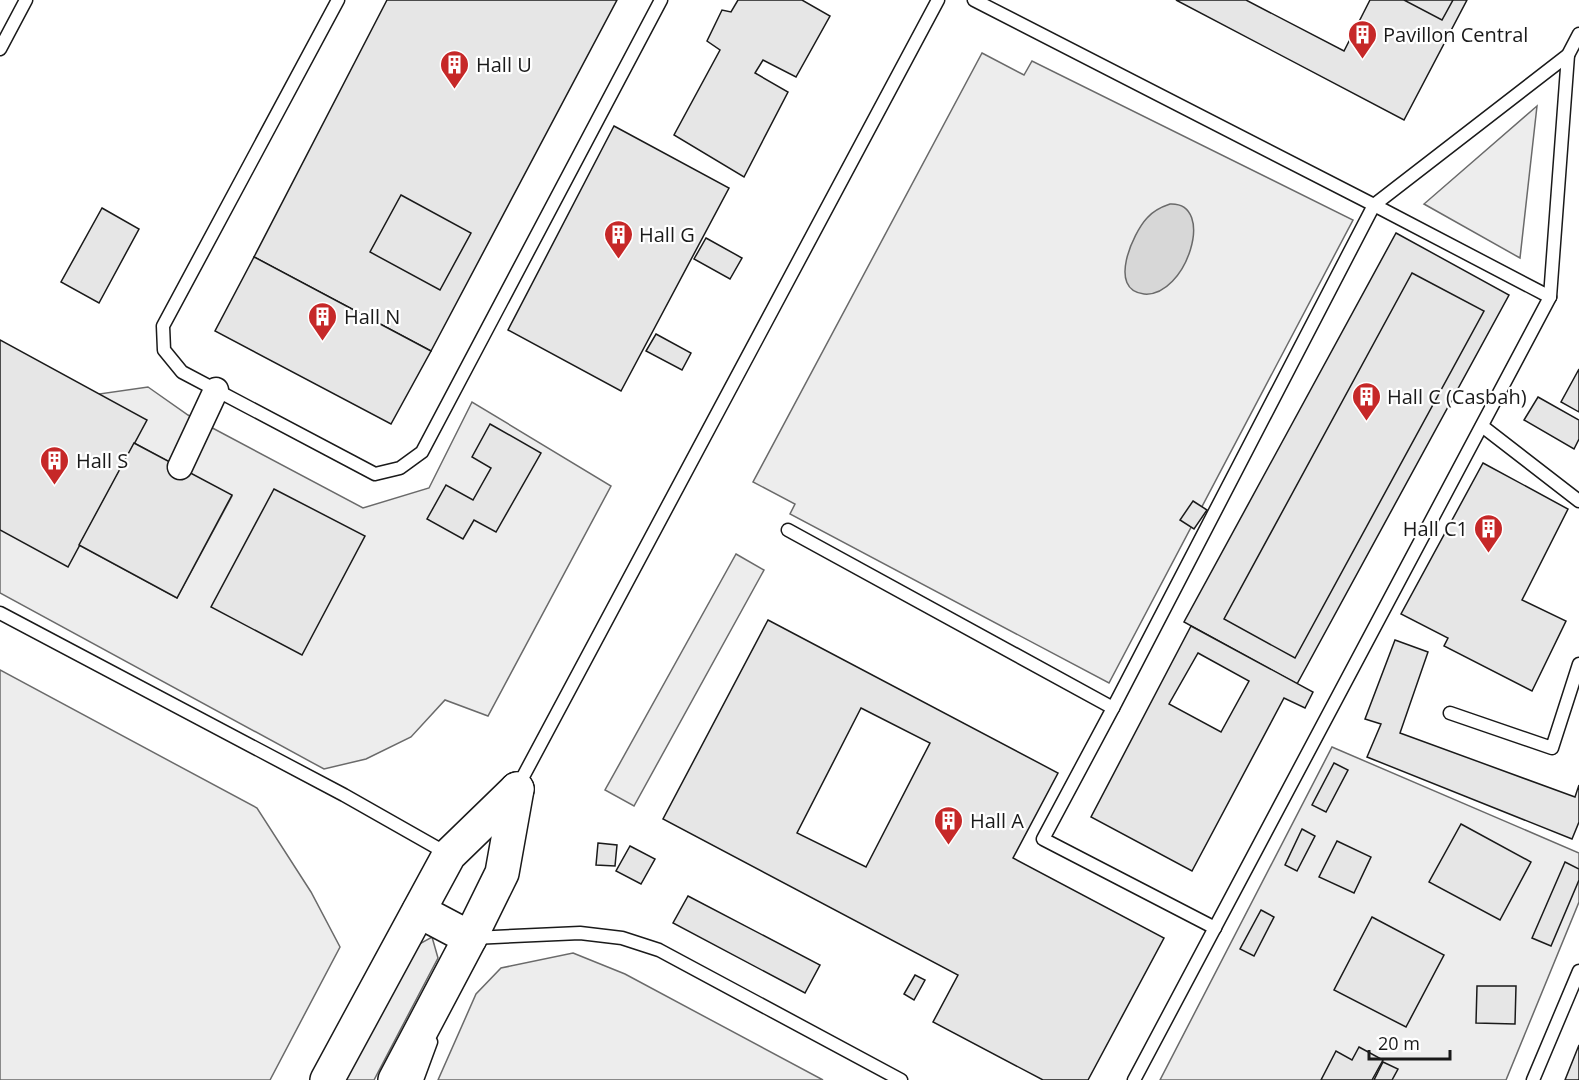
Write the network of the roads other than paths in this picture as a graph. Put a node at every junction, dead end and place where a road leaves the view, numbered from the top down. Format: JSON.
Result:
{"nodes":[{"id":1,"x":26,"y":0,"type":"edge"},
{"id":2,"x":338,"y":0,"type":"edge"},
{"id":3,"x":661,"y":0,"type":"edge"},
{"id":4,"x":938,"y":0,"type":"edge"},
{"id":5,"x":974,"y":0,"type":"edge"},
{"id":6,"x":1579,"y":34,"type":"edge"},
{"id":7,"x":0,"y":49,"type":"edge"},
{"id":8,"x":1568,"y":55,"type":"junction"},
{"id":9,"x":1374,"y":205,"type":"junction"},
{"id":10,"x":1550,"y":297,"type":"junction"},
{"id":11,"x":216,"y":390,"type":"junction"},
{"id":12,"x":1482,"y":426,"type":"junction"},
{"id":13,"x":180,"y":467,"type":"dead end"},
{"id":14,"x":1579,"y":501,"type":"edge"},
{"id":15,"x":788,"y":530,"type":"dead end"},
{"id":16,"x":0,"y":613,"type":"edge"},
{"id":17,"x":1579,"y":664,"type":"edge"},
{"id":18,"x":1113,"y":708,"type":"junction"},
{"id":19,"x":1450,"y":713,"type":"dead end"},
{"id":20,"x":507,"y":807,"type":"junction"},
{"id":21,"x":449,"y":855,"type":"junction"},
{"id":22,"x":419,"y":911,"type":"junction"},
{"id":23,"x":1215,"y":928,"type":"junction"},
{"id":24,"x":470,"y":938,"type":"junction"},
{"id":25,"x":1579,"y":971,"type":"edge"},
{"id":26,"x":327,"y":1080,"type":"edge"},
{"id":27,"x":395,"y":1080,"type":"edge"},
{"id":28,"x":417,"y":1080,"type":"edge"},
{"id":29,"x":901,"y":1080,"type":"edge"},
{"id":30,"x":1134,"y":1080,"type":"edge"},
{"id":31,"x":1533,"y":1080,"type":"edge"}],
"edges":[{"from":1,"to":7,"type":"lane"},
{"from":2,"to":11,"type":"lane"},
{"from":3,"to":11,"type":"lane"},
{"from":4,"to":20,"type":"lane"},
{"from":5,"to":9,"type":"lane"},
{"from":6,"to":8,"type":"lane"},
{"from":8,"to":9,"type":"lane"},
{"from":8,"to":10,"type":"lane"},
{"from":9,"to":10,"type":"lane"},
{"from":9,"to":18,"type":"lane"},
{"from":10,"to":12,"type":"lane"},
{"from":11,"to":13,"type":"street"},
{"from":12,"to":14,"type":"lane"},
{"from":12,"to":23,"type":"lane"},
{"from":15,"to":18,"type":"lane"},
{"from":16,"to":21,"type":"lane"},
{"from":17,"to":19,"type":"lane"},
{"from":18,"to":23,"type":"lane"},
{"from":20,"to":21,"type":"street"},
{"from":20,"to":24,"type":"street"},
{"from":21,"to":22,"type":"street"},
{"from":22,"to":24,"type":"street"},
{"from":22,"to":26,"type":"street"},
{"from":23,"to":30,"type":"lane"},
{"from":24,"to":27,"type":"street"},
{"from":24,"to":28,"type":"lane"},
{"from":24,"to":29,"type":"lane"},
{"from":25,"to":31,"type":"lane"}]}
